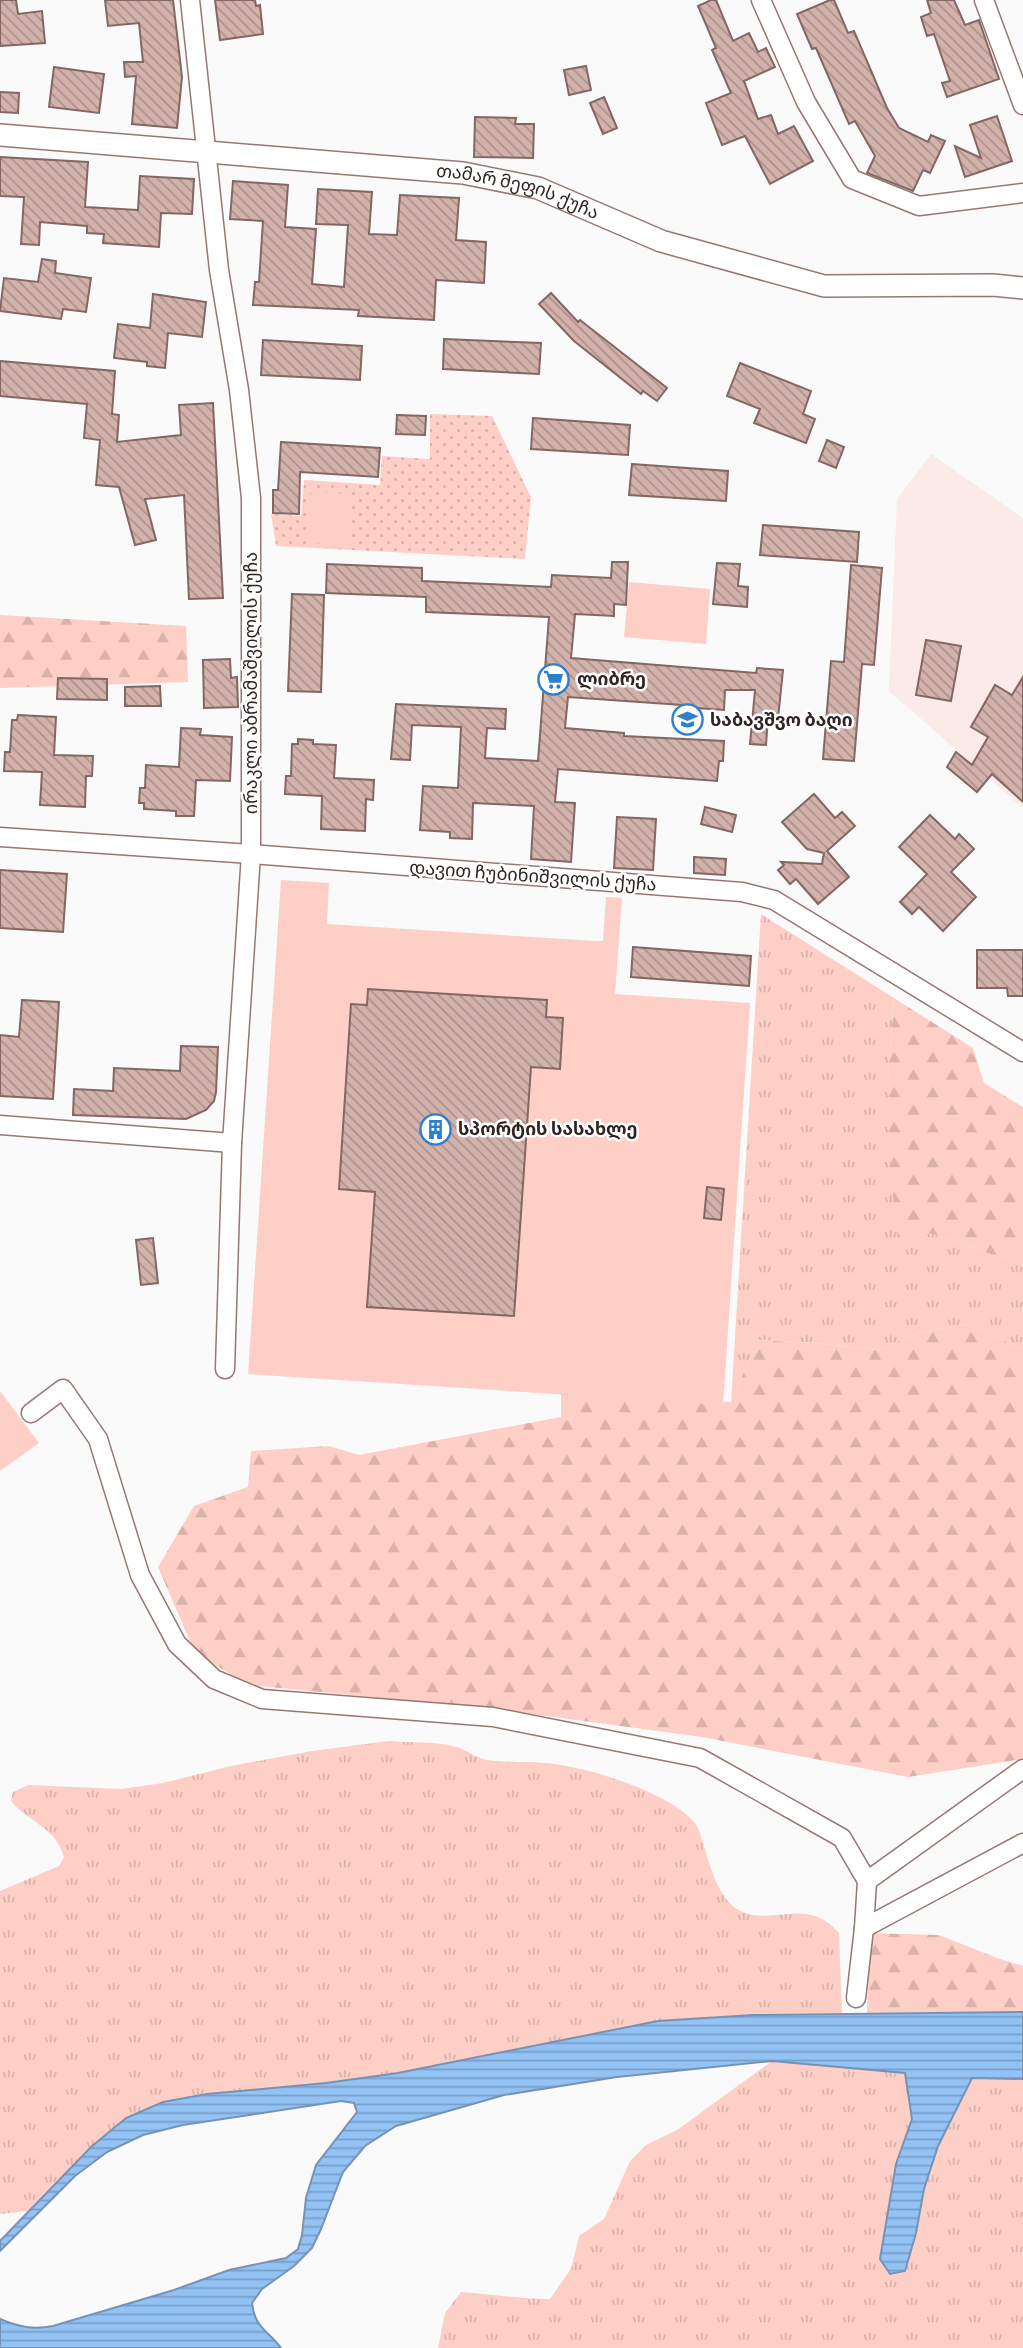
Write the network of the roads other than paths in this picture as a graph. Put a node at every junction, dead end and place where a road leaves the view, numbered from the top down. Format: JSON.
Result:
{"nodes":[{"id":1,"x":190,"y":0,"type":"edge"},
{"id":2,"x":761,"y":0,"type":"edge"},
{"id":3,"x":984,"y":0,"type":"edge"},
{"id":4,"x":1023,"y":105,"type":"edge"},
{"id":5,"x":0,"y":135,"type":"edge"},
{"id":6,"x":206,"y":152,"type":"junction"},
{"id":7,"x":1023,"y":193,"type":"edge"},
{"id":8,"x":1023,"y":288,"type":"edge"},
{"id":9,"x":0,"y":837,"type":"edge"},
{"id":10,"x":251,"y":854,"type":"junction"},
{"id":11,"x":1023,"y":1052,"type":"edge"},
{"id":12,"x":0,"y":1125,"type":"edge"},
{"id":13,"x":232,"y":1143,"type":"junction"},
{"id":14,"x":225,"y":1369,"type":"dead end"},
{"id":15,"x":31,"y":1413,"type":"dead end"},
{"id":16,"x":1023,"y":1769,"type":"edge"},
{"id":17,"x":1023,"y":1843,"type":"edge"},
{"id":18,"x":867,"y":1881,"type":"junction"},
{"id":19,"x":864,"y":1928,"type":"junction"},
{"id":20,"x":856,"y":1998,"type":"dead end"}],
"edges":[{"from":1,"to":6,"type":"street","name":"ირაკლი აბრამაშვილის ქუჩა"},
{"from":2,"to":7,"type":"street"},
{"from":3,"to":4,"type":"street"},
{"from":5,"to":6,"type":"street","name":"თამარ მეფის ქუჩა"},
{"from":6,"to":8,"type":"street","name":"თამარ მეფის ქუჩა"},
{"from":6,"to":10,"type":"street","name":"ირაკლი აბრამაშვილის ქუჩა"},
{"from":9,"to":10,"type":"street","name":"დავით ჩუბინიშვილის ქუჩა"},
{"from":10,"to":11,"type":"street","name":"დავით ჩუბინიშვილის ქუჩა"},
{"from":10,"to":13,"type":"street","name":"ირაკლი აბრამაშვილის ქუჩა"},
{"from":12,"to":13,"type":"street"},
{"from":13,"to":14,"type":"street","name":"ირაკლი აბრამაშვილის ქუჩა"},
{"from":15,"to":18,"type":"street"},
{"from":16,"to":18,"type":"street"},
{"from":17,"to":19,"type":"street"},
{"from":18,"to":19,"type":"street"},
{"from":19,"to":20,"type":"street"}]}
